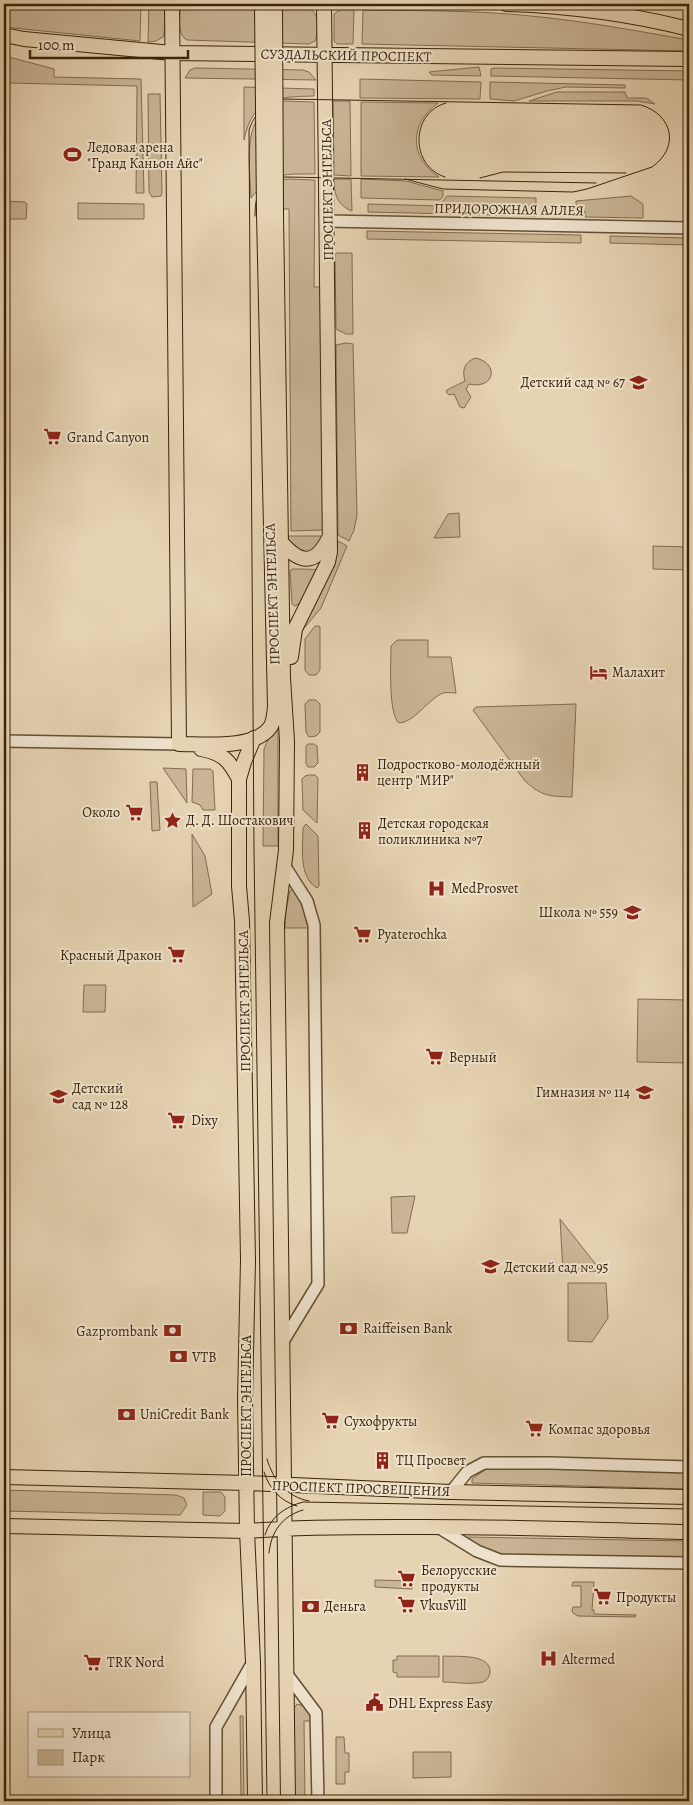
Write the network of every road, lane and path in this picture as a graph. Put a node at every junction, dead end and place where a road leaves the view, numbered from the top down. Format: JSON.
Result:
{"nodes":[{"id":1,"x":172,"y":4,"type":"edge"},
{"id":2,"x":262,"y":4,"type":"edge"},
{"id":3,"x":275,"y":4,"type":"edge"},
{"id":4,"x":324,"y":4,"type":"edge"},
{"id":5,"x":506,"y":4,"type":"edge"},
{"id":6,"x":689,"y":30,"type":"edge"},
{"id":7,"x":4,"y":35,"type":"edge"},
{"id":8,"x":172,"y":53,"type":"junction"},
{"id":9,"x":326,"y":55,"type":"junction"},
{"id":10,"x":689,"y":60,"type":"edge"},
{"id":11,"x":270,"y":214,"type":"junction"},
{"id":12,"x":327,"y":221,"type":"junction"},
{"id":13,"x":689,"y":228,"type":"edge"},
{"id":14,"x":331,"y":535,"type":"junction"},
{"id":15,"x":281,"y":542,"type":"junction"},
{"id":16,"x":286,"y":705,"type":"junction"},
{"id":17,"x":254,"y":738,"type":"junction"},
{"id":18,"x":4,"y":741,"type":"edge"},
{"id":19,"x":179,"y":744,"type":"junction"},
{"id":20,"x":239,"y":779,"type":"junction"},
{"id":21,"x":284,"y":866,"type":"junction"},
{"id":22,"x":282,"y":1343,"type":"junction"},
{"id":23,"x":689,"y":1467,"type":"edge"},
{"id":24,"x":4,"y":1477,"type":"edge"},
{"id":25,"x":246,"y":1483,"type":"junction"},
{"id":26,"x":284,"y":1484,"type":"junction"},
{"id":27,"x":451,"y":1492,"type":"junction"},
{"id":28,"x":689,"y":1496,"type":"edge"},
{"id":29,"x":4,"y":1526,"type":"edge"},
{"id":30,"x":438,"y":1527,"type":"junction"},
{"id":31,"x":284,"y":1528,"type":"junction"},
{"id":32,"x":247,"y":1532,"type":"junction"},
{"id":33,"x":689,"y":1532,"type":"edge"},
{"id":34,"x":689,"y":1563,"type":"edge"},
{"id":35,"x":253,"y":1662,"type":"junction"},
{"id":36,"x":286,"y":1673,"type":"junction"},
{"id":37,"x":216,"y":1801,"type":"edge"},
{"id":38,"x":254,"y":1801,"type":"edge"},
{"id":39,"x":288,"y":1801,"type":"edge"},
{"id":40,"x":318,"y":1801,"type":"edge"}],
"edges":[{"from":1,"to":8,"type":"main road"},
{"from":2,"to":11,"type":"main road","bridge":true},
{"from":3,"to":11,"type":"main road","bridge":true},
{"from":4,"to":9,"type":"main road","name":"ПРОСПЕКТ ЭНГЕЛЬСА"},
{"from":5,"to":6,"type":"main road"},
{"from":7,"to":8,"type":"main road","name":"СУЗДАЛЬСКИЙ ПРОСПЕКТ"},
{"from":8,"to":9,"type":"main road","name":"СУЗДАЛЬСКИЙ ПРОСПЕКТ"},
{"from":8,"to":19,"type":"main road"},
{"from":9,"to":10,"type":"main road","name":"СУЗДАЛЬСКИЙ ПРОСПЕКТ"},
{"from":9,"to":12,"type":"main road","name":"ПРОСПЕКТ ЭНГЕЛЬСА"},
{"from":11,"to":15,"type":"main road","name":"ПРОСПЕКТ ЭНГЕЛЬСА"},
{"from":11,"to":17,"type":"main road","name":"ПРОСПЕКТ ЭНГЕЛЬСА"},
{"from":12,"to":13,"type":"street","name":"ПРИДОРОЖНАЯ АЛЛЕЯ"},
{"from":12,"to":14,"type":"main road","name":"ПРОСПЕКТ ЭНГЕЛЬСА"},
{"from":14,"to":15,"type":"main road","name":"ПРОСПЕКТ ЭНГЕЛЬСА"},
{"from":14,"to":16,"type":"main road","name":"ПРОСПЕКТ ЭНГЕЛЬСА"},
{"from":15,"to":16,"type":"main road","name":"ПРОСПЕКТ ЭНГЕЛЬСА"},
{"from":16,"to":21,"type":"main road","name":"ПРОСПЕКТ ЭНГЕЛЬСА"},
{"from":17,"to":19,"type":"main road"},
{"from":17,"to":20,"type":"main road","name":"ПРОСПЕКТ ЭНГЕЛЬСА"},
{"from":18,"to":19,"type":"street"},
{"from":19,"to":20,"type":"main road"},
{"from":20,"to":25,"type":"main road","name":"ПРОСПЕКТ ЭНГЕЛЬСА"},
{"from":21,"to":22,"type":"main road","name":"ПРОСПЕКТ ЭНГЕЛЬСА"},
{"from":21,"to":22,"type":"street"},
{"from":22,"to":26,"type":"main road","name":"ПРОСПЕКТ ЭНГЕЛЬСА"},
{"from":23,"to":27,"type":"street"},
{"from":24,"to":25,"type":"main road","name":"ПРОСПЕКТ ПРОСВЕЩЕНИЯ"},
{"from":25,"to":26,"type":"main road","name":"ПРОСПЕКТ ПРОСВЕЩЕНИЯ"},
{"from":25,"to":32,"type":"main road","name":"ПРОСПЕКТ ЭНГЕЛЬСА"},
{"from":26,"to":27,"type":"main road","name":"ПРОСПЕКТ ПРОСВЕЩЕНИЯ"},
{"from":26,"to":31,"type":"main road","name":"ПРОСПЕКТ ЭНГЕЛЬСА"},
{"from":27,"to":28,"type":"main road","name":"ПРОСПЕКТ ПРОСВЕЩЕНИЯ"},
{"from":29,"to":32,"type":"main road"},
{"from":30,"to":31,"type":"main road"},
{"from":30,"to":33,"type":"main road"},
{"from":30,"to":34,"type":"street"},
{"from":31,"to":32,"type":"main road"},
{"from":31,"to":36,"type":"main road","name":"ПРОСПЕКТ ЭНГЕЛЬСА"},
{"from":32,"to":35,"type":"main road","name":"ПРОСПЕКТ ЭНГЕЛЬСА"},
{"from":35,"to":37,"type":"street"},
{"from":35,"to":38,"type":"main road","name":"ПРОСПЕКТ ЭНГЕЛЬСА"},
{"from":36,"to":39,"type":"main road","name":"ПРОСПЕКТ ЭНГЕЛЬСА"},
{"from":36,"to":40,"type":"street"}]}
